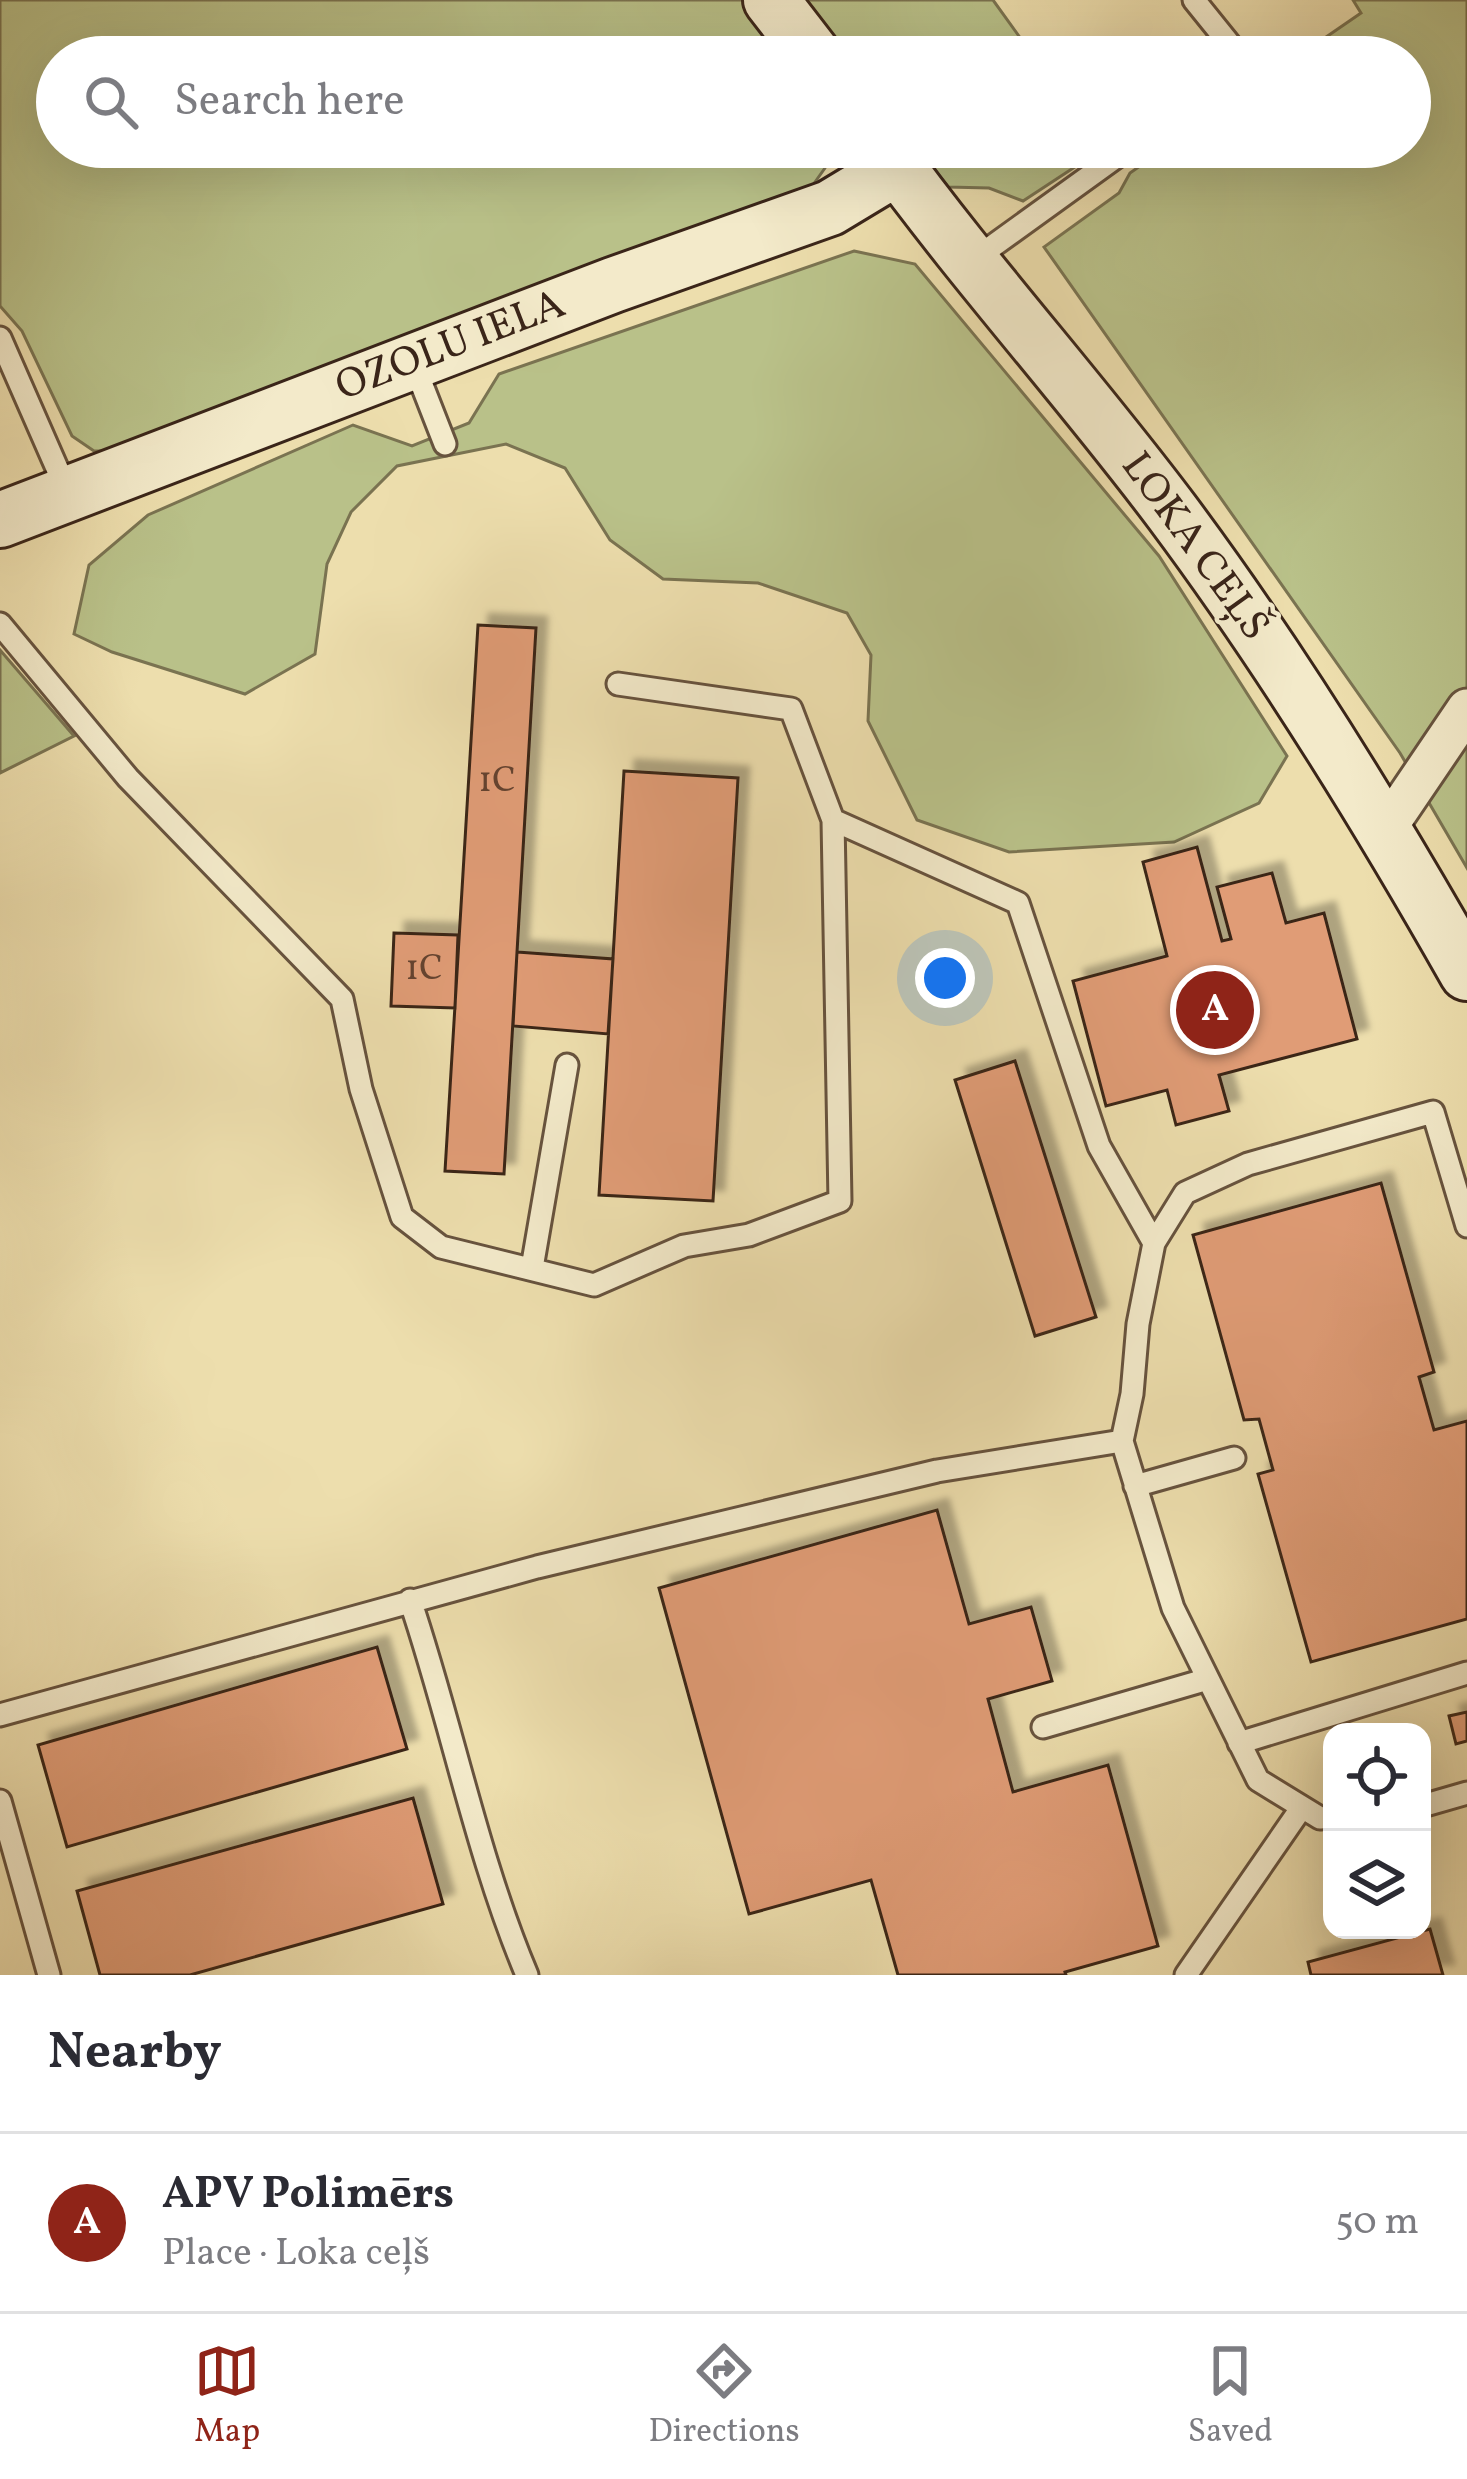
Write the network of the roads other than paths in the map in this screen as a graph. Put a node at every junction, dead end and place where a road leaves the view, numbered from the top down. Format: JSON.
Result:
{"nodes":[{"id":1,"x":771,"y":0,"type":"edge"},
{"id":2,"x":1194,"y":0,"type":"edge"},
{"id":3,"x":799,"y":36,"type":"edge"},
{"id":4,"x":1223,"y":36,"type":"edge"},
{"id":5,"x":877,"y":168,"type":"edge"},
{"id":6,"x":899,"y":168,"type":"edge"},
{"id":7,"x":1101,"y":168,"type":"edge"},
{"id":8,"x":972,"y":261,"type":"junction"},
{"id":9,"x":0,"y":338,"type":"edge"},
{"id":10,"x":413,"y":362,"type":"junction"},
{"id":11,"x":9,"y":383,"type":"edge"},
{"id":12,"x":445,"y":444,"type":"dead end"},
{"id":13,"x":68,"y":494,"type":"junction"},
{"id":14,"x":0,"y":520,"type":"edge"},
{"id":15,"x":0,"y":624,"type":"edge"},
{"id":16,"x":618,"y":684,"type":"dead end"},
{"id":17,"x":1467,"y":709,"type":"edge"},
{"id":18,"x":833,"y":820,"type":"junction"},
{"id":19,"x":1385,"y":830,"type":"junction"},
{"id":20,"x":1467,"y":973,"type":"edge"},
{"id":21,"x":567,"y":1065,"type":"dead end"},
{"id":22,"x":1467,"y":1226,"type":"edge"},
{"id":23,"x":1154,"y":1244,"type":"junction"},
{"id":24,"x":532,"y":1268,"type":"junction"},
{"id":25,"x":1122,"y":1441,"type":"junction"},
{"id":26,"x":1234,"y":1457,"type":"dead end"},
{"id":27,"x":1136,"y":1486,"type":"junction"},
{"id":28,"x":410,"y":1600,"type":"junction"},
{"id":29,"x":1467,"y":1673,"type":"edge"},
{"id":30,"x":1208,"y":1679,"type":"junction"},
{"id":31,"x":0,"y":1714,"type":"edge"},
{"id":32,"x":1042,"y":1726,"type":"dead end"},
{"id":33,"x":1240,"y":1743,"type":"junction"},
{"id":34,"x":1467,"y":1792,"type":"edge"},
{"id":35,"x":0,"y":1801,"type":"edge"},
{"id":36,"x":1431,"y":1803,"type":"edge"},
{"id":37,"x":1302,"y":1807,"type":"junction"},
{"id":38,"x":1323,"y":1818,"type":"edge"},
{"id":39,"x":49,"y":1975,"type":"edge"},
{"id":40,"x":527,"y":1975,"type":"edge"},
{"id":41,"x":1186,"y":1975,"type":"edge"}],
"edges":[{"from":1,"to":3,"type":"main road"},
{"from":2,"to":4,"type":"lane"},
{"from":5,"to":10,"type":"main road","name":"OZOLU IELA"},
{"from":6,"to":8,"type":"main road","name":"LOKA CEĻŠ"},
{"from":7,"to":8,"type":"lane"},
{"from":8,"to":19,"type":"main road","name":"LOKA CEĻŠ"},
{"from":9,"to":11,"type":"lane"},
{"from":10,"to":12,"type":"lane"},
{"from":10,"to":13,"type":"main road","name":"OZOLU IELA"},
{"from":11,"to":13,"type":"lane"},
{"from":13,"to":14,"type":"main road","name":"OZOLU IELA"},
{"from":15,"to":24,"type":"lane"},
{"from":16,"to":18,"type":"lane"},
{"from":17,"to":19,"type":"street"},
{"from":18,"to":23,"type":"lane"},
{"from":18,"to":24,"type":"lane"},
{"from":19,"to":20,"type":"main road","name":"LOKA CEĻŠ"},
{"from":21,"to":24,"type":"lane"},
{"from":22,"to":23,"type":"lane"},
{"from":23,"to":25,"type":"lane"},
{"from":25,"to":27,"type":"lane"},
{"from":25,"to":28,"type":"lane"},
{"from":26,"to":27,"type":"lane"},
{"from":27,"to":30,"type":"lane"},
{"from":28,"to":31,"type":"lane"},
{"from":28,"to":40,"type":"lane"},
{"from":29,"to":33,"type":"lane"},
{"from":30,"to":32,"type":"lane"},
{"from":30,"to":33,"type":"lane"},
{"from":33,"to":37,"type":"lane"},
{"from":34,"to":36,"type":"lane"},
{"from":35,"to":39,"type":"lane"},
{"from":37,"to":38,"type":"lane"},
{"from":37,"to":41,"type":"lane"}]}
